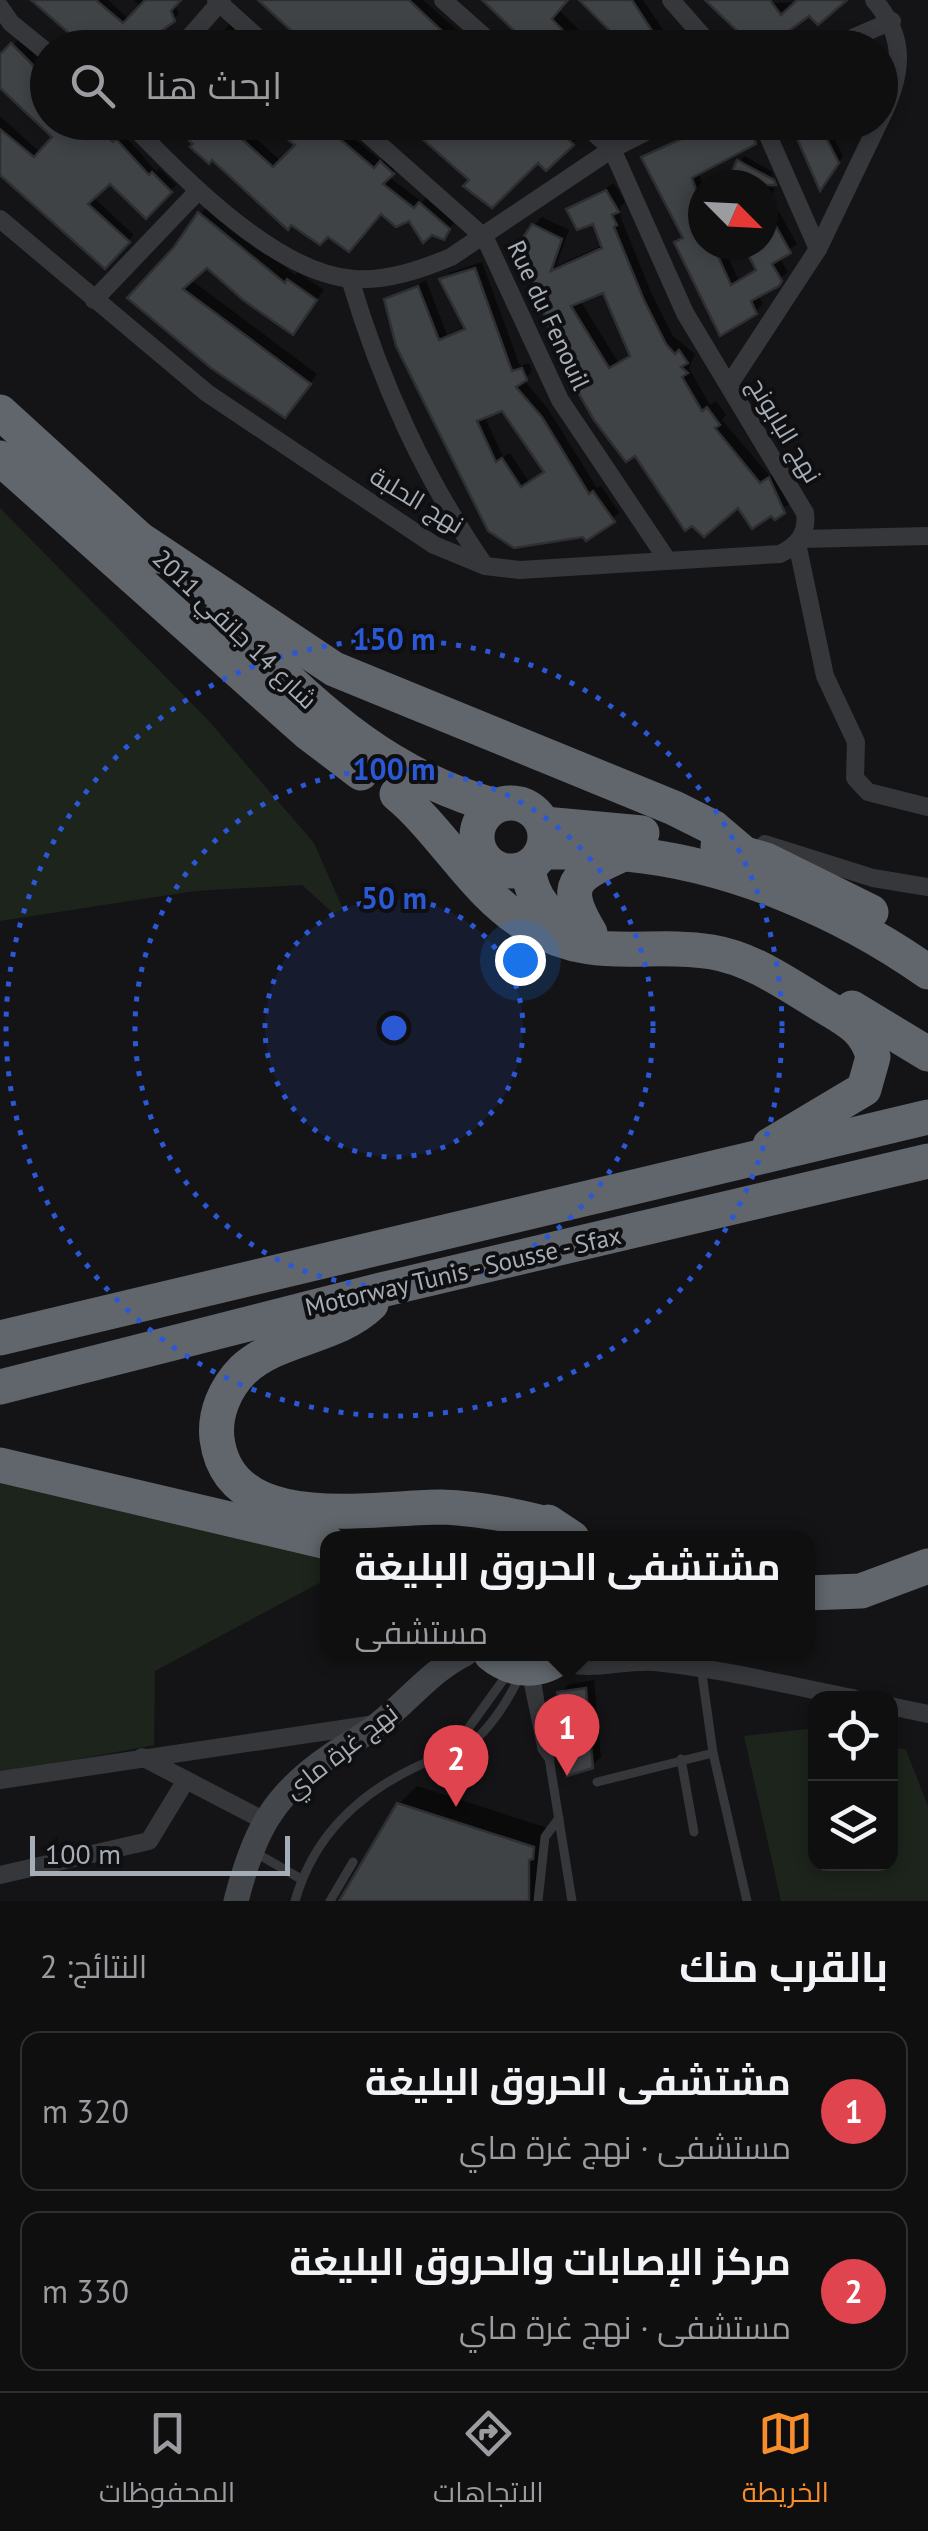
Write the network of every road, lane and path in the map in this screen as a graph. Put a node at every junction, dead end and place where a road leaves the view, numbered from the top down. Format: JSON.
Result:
{"nodes":[{"id":1,"x":443,"y":0,"type":"edge"},
{"id":2,"x":671,"y":0,"type":"edge"},
{"id":3,"x":874,"y":0,"type":"edge"},
{"id":4,"x":219,"y":1,"type":"edge"},
{"id":5,"x":0,"y":7,"type":"edge"},
{"id":6,"x":892,"y":20,"type":"junction"},
{"id":7,"x":6,"y":27,"type":"edge"},
{"id":8,"x":195,"y":30,"type":"edge"},
{"id":9,"x":250,"y":30,"type":"edge"},
{"id":10,"x":477,"y":30,"type":"edge"},
{"id":11,"x":697,"y":30,"type":"edge"},
{"id":12,"x":870,"y":30,"type":"edge"},
{"id":13,"x":895,"y":30,"type":"edge"},
{"id":14,"x":898,"y":40,"type":"edge"},
{"id":15,"x":30,"y":42,"type":"edge"},
{"id":16,"x":898,"y":75,"type":"edge"},
{"id":17,"x":146,"y":140,"type":"edge"},
{"id":18,"x":374,"y":140,"type":"edge"},
{"id":19,"x":602,"y":140,"type":"edge"},
{"id":20,"x":630,"y":140,"type":"edge"},
{"id":21,"x":770,"y":140,"type":"edge"},
{"id":22,"x":871,"y":140,"type":"edge"},
{"id":23,"x":612,"y":149,"type":"junction"},
{"id":24,"x":197,"y":192,"type":"junction"},
{"id":25,"x":0,"y":219,"type":"edge"},
{"id":26,"x":485,"y":238,"type":"junction"},
{"id":27,"x":818,"y":249,"type":"junction"},
{"id":28,"x":350,"y":279,"type":"junction"},
{"id":29,"x":94,"y":300,"type":"junction"},
{"id":30,"x":729,"y":386,"type":"junction"},
{"id":31,"x":0,"y":412,"type":"edge"},
{"id":32,"x":0,"y":458,"type":"edge"},
{"id":33,"x":454,"y":521,"type":"junction"},
{"id":34,"x":928,"y":536,"type":"edge"},
{"id":35,"x":799,"y":541,"type":"junction"},
{"id":36,"x":144,"y":542,"type":"junction"},
{"id":37,"x":434,"y":544,"type":"junction"},
{"id":38,"x":666,"y":558,"type":"junction"},
{"id":39,"x":484,"y":566,"type":"junction"},
{"id":40,"x":397,"y":794,"type":"junction"},
{"id":41,"x":496,"y":806,"type":"junction"},
{"id":42,"x":928,"y":807,"type":"edge"},
{"id":43,"x":714,"y":828,"type":"junction"},
{"id":44,"x":477,"y":838,"type":"junction"},
{"id":45,"x":538,"y":848,"type":"junction"},
{"id":46,"x":741,"y":851,"type":"junction"},
{"id":47,"x":624,"y":853,"type":"junction"},
{"id":48,"x":928,"y":887,"type":"edge"},
{"id":49,"x":590,"y":933,"type":"junction"},
{"id":50,"x":928,"y":946,"type":"edge"},
{"id":51,"x":928,"y":972,"type":"edge"},
{"id":52,"x":928,"y":1054,"type":"edge"},
{"id":53,"x":928,"y":1116,"type":"edge"},
{"id":54,"x":751,"y":1161,"type":"junction"},
{"id":55,"x":928,"y":1162,"type":"edge"},
{"id":56,"x":381,"y":1290,"type":"junction"},
{"id":57,"x":0,"y":1338,"type":"edge"},
{"id":58,"x":0,"y":1387,"type":"edge"},
{"id":59,"x":0,"y":1465,"type":"edge"},
{"id":60,"x":542,"y":1531,"type":"edge"},
{"id":61,"x":320,"y":1540,"type":"edge"},
{"id":62,"x":928,"y":1566,"type":"edge"},
{"id":63,"x":928,"y":1586,"type":"edge"},
{"id":64,"x":815,"y":1593,"type":"edge"},
{"id":65,"x":815,"y":1613,"type":"edge"},
{"id":66,"x":444,"y":1661,"type":"edge"},
{"id":67,"x":623,"y":1661,"type":"edge"},
{"id":68,"x":660,"y":1661,"type":"edge"},
{"id":69,"x":529,"y":1663,"type":"edge"},
{"id":70,"x":701,"y":1667,"type":"junction"},
{"id":71,"x":819,"y":1691,"type":"edge"},
{"id":72,"x":898,"y":1708,"type":"edge"},
{"id":73,"x":928,"y":1714,"type":"edge"},
{"id":74,"x":380,"y":1724,"type":"junction"},
{"id":75,"x":713,"y":1753,"type":"junction"},
{"id":76,"x":142,"y":1757,"type":"junction"},
{"id":77,"x":681,"y":1759,"type":"junction"},
{"id":78,"x":0,"y":1780,"type":"edge"},
{"id":79,"x":186,"y":1780,"type":"junction"},
{"id":80,"x":597,"y":1782,"type":"dead end"},
{"id":81,"x":558,"y":1818,"type":"junction"},
{"id":82,"x":262,"y":1820,"type":"junction"},
{"id":83,"x":694,"y":1832,"type":"dead end"},
{"id":84,"x":250,"y":1849,"type":"junction"},
{"id":85,"x":352,"y":1862,"type":"dead end"},
{"id":86,"x":0,"y":1875,"type":"edge"},
{"id":87,"x":301,"y":1879,"type":"junction"},
{"id":88,"x":236,"y":1901,"type":"edge"},
{"id":89,"x":295,"y":1901,"type":"edge"},
{"id":90,"x":330,"y":1901,"type":"edge"},
{"id":91,"x":538,"y":1901,"type":"edge"},
{"id":92,"x":572,"y":1901,"type":"edge"},
{"id":93,"x":748,"y":1901,"type":"edge"}],
"edges":[{"from":1,"to":10,"type":"street"},
{"from":2,"to":11,"type":"street"},
{"from":3,"to":6,"type":"street"},
{"from":4,"to":8,"type":"street"},
{"from":4,"to":9,"type":"street"},
{"from":5,"to":7,"type":"street"},
{"from":6,"to":12,"type":"street"},
{"from":6,"to":13,"type":"street"},
{"from":7,"to":15,"type":"street"},
{"from":14,"to":16,"type":"street"},
{"from":17,"to":24,"type":"street"},
{"from":18,"to":26,"type":"street","name":"Rue du Fenouil"},
{"from":19,"to":23,"type":"street","name":"نهج البابونج"},
{"from":20,"to":23,"type":"street"},
{"from":21,"to":27,"type":"street"},
{"from":22,"to":27,"type":"street"},
{"from":23,"to":26,"type":"street"},
{"from":23,"to":30,"type":"street","name":"نهج البابونج"},
{"from":24,"to":28,"type":"street"},
{"from":24,"to":29,"type":"street"},
{"from":25,"to":29,"type":"street","name":"نهج الحلبة"},
{"from":26,"to":28,"type":"street"},
{"from":26,"to":38,"type":"street","name":"Rue du Fenouil"},
{"from":27,"to":30,"type":"street"},
{"from":28,"to":33,"type":"street","name":"نهج الحلبة"},
{"from":29,"to":37,"type":"street","name":"نهج الحلبة"},
{"from":30,"to":35,"type":"street","name":"نهج البابونج"},
{"from":31,"to":36,"type":"highway","name":"شارع 14 جانفي 2011"},
{"from":32,"to":40,"type":"highway","name":"شارع 14 جانفي 2011"},
{"from":33,"to":37,"type":"street"},
{"from":33,"to":39,"type":"street","name":"نهج الحلبة"},
{"from":34,"to":35,"type":"street"},
{"from":35,"to":38,"type":"street"},
{"from":35,"to":42,"type":"street","name":"نهج البابونج"},
{"from":36,"to":41,"type":"highway","name":"شارع 14 جانفي 2011"},
{"from":36,"to":43,"type":"highway"},
{"from":37,"to":39,"type":"street","name":"نهج الحلبة"},
{"from":38,"to":39,"type":"street"},
{"from":40,"to":44,"type":"highway","name":"شارع 14 جانفي 2011"},
{"from":40,"to":54,"type":"highway"},
{"from":41,"to":44,"type":"highway"},
{"from":41,"to":45,"type":"highway","name":"شارع 14 جانفي 2011"},
{"from":43,"to":46,"type":"highway"},
{"from":43,"to":48,"type":"street"},
{"from":44,"to":45,"type":"highway","name":"شارع 14 جانفي 2011"},
{"from":45,"to":46,"type":"highway"},
{"from":45,"to":47,"type":"highway"},
{"from":45,"to":49,"type":"highway"},
{"from":46,"to":50,"type":"highway"},
{"from":47,"to":49,"type":"highway"},
{"from":47,"to":51,"type":"highway"},
{"from":49,"to":52,"type":"highway"},
{"from":53,"to":54,"type":"highway","name":"Motorway Tunis - Sousse - Sfax"},
{"from":54,"to":57,"type":"highway","name":"Motorway Tunis - Sousse - Sfax"},
{"from":55,"to":56,"type":"highway","name":"Motorway Tunis - Sousse - Sfax"},
{"from":56,"to":58,"type":"highway","name":"Motorway Tunis - Sousse - Sfax"},
{"from":56,"to":60,"type":"highway"},
{"from":59,"to":61,"type":"highway"},
{"from":62,"to":64,"type":"highway"},
{"from":63,"to":65,"type":"highway"},
{"from":66,"to":74,"type":"street","name":"نهج غرة ماي"},
{"from":67,"to":69,"type":"street"},
{"from":68,"to":70,"type":"street"},
{"from":69,"to":81,"type":"lane"},
{"from":69,"to":87,"type":"lane"},
{"from":70,"to":71,"type":"street"},
{"from":70,"to":75,"type":"lane"},
{"from":72,"to":73,"type":"street"},
{"from":74,"to":76,"type":"street"},
{"from":74,"to":82,"type":"street","name":"نهج غرة ماي"},
{"from":75,"to":77,"type":"lane"},
{"from":75,"to":93,"type":"lane"},
{"from":76,"to":78,"type":"street"},
{"from":76,"to":79,"type":"street"},
{"from":77,"to":80,"type":"lane"},
{"from":77,"to":83,"type":"lane"},
{"from":79,"to":82,"type":"street"},
{"from":79,"to":86,"type":"street"},
{"from":81,"to":91,"type":"lane"},
{"from":81,"to":92,"type":"lane"},
{"from":82,"to":84,"type":"street","name":"نهج غرة ماي"},
{"from":84,"to":87,"type":"lane"},
{"from":84,"to":88,"type":"street","name":"نهج غرة ماي"},
{"from":85,"to":90,"type":"lane"},
{"from":87,"to":89,"type":"lane"}]}
